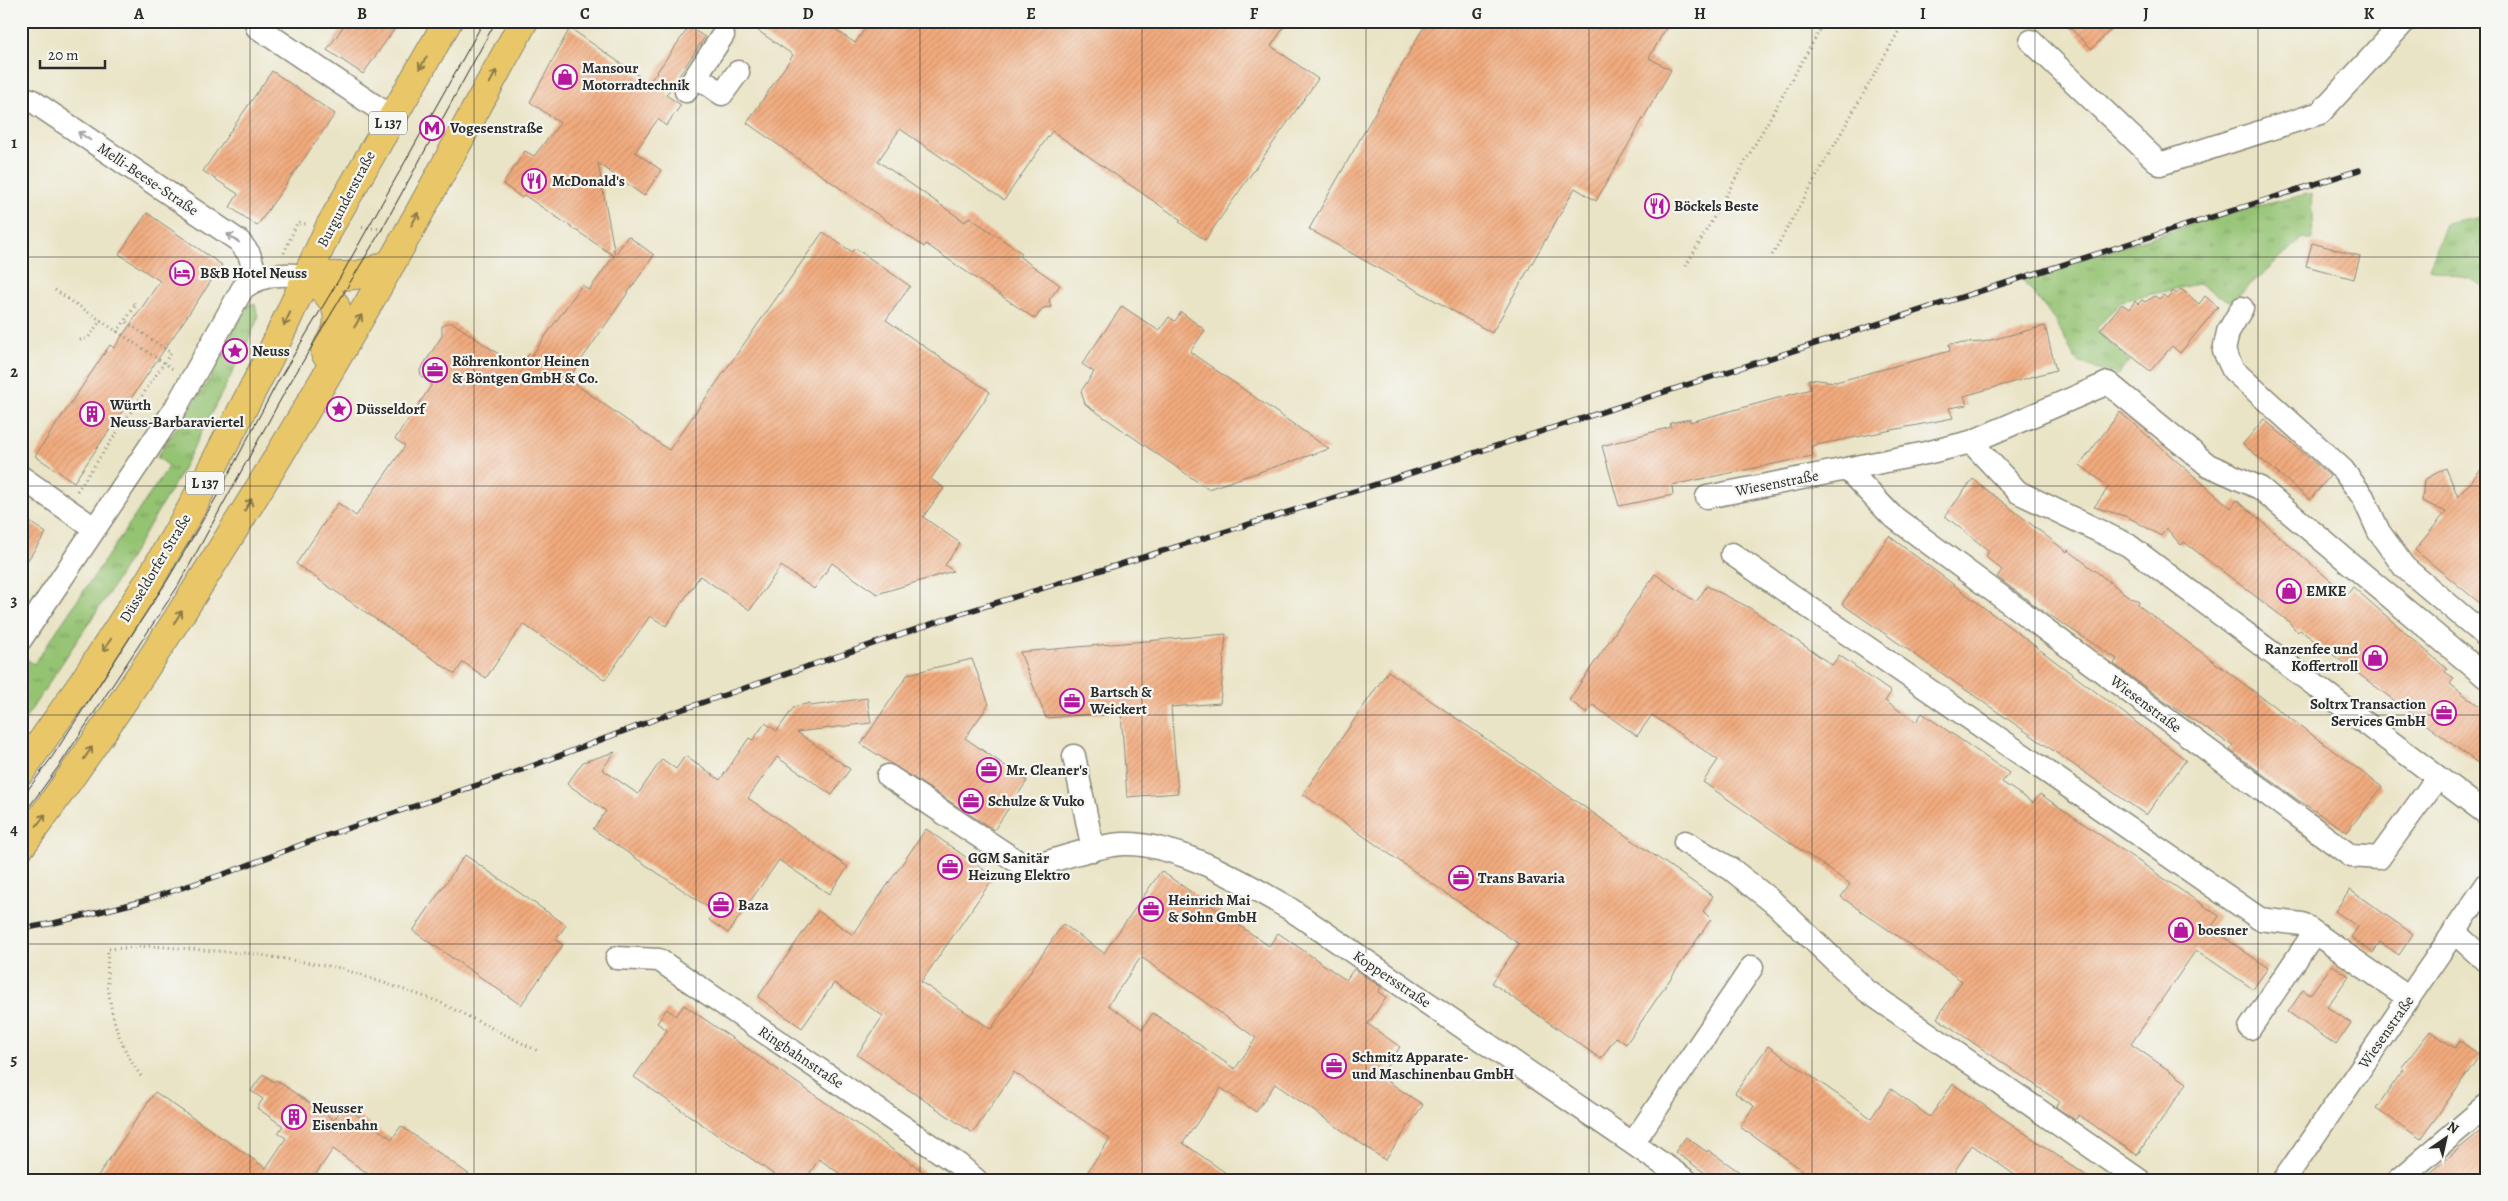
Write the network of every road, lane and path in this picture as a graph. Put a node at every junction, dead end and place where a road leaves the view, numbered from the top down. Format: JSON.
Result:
{"nodes":[{"id":1,"x":448,"y":21,"type":"edge"},
{"id":2,"x":524,"y":21,"type":"edge"},
{"id":3,"x":1824,"y":21,"type":"edge"},
{"id":4,"x":2405,"y":21,"type":"edge"},
{"id":5,"x":1904,"y":22,"type":"edge"},
{"id":6,"x":257,"y":27,"type":"dead end"},
{"id":7,"x":723,"y":35,"type":"dead end"},
{"id":8,"x":2031,"y":41,"type":"dead end"},
{"id":9,"x":738,"y":72,"type":"dead end"},
{"id":10,"x":21,"y":97,"type":"edge"},
{"id":11,"x":391,"y":117,"type":"junction"},
{"id":12,"x":297,"y":223,"type":"dead end"},
{"id":13,"x":330,"y":226,"type":"junction"},
{"id":14,"x":409,"y":231,"type":"junction"},
{"id":15,"x":1772,"y":255,"type":"dead end"},
{"id":16,"x":392,"y":262,"type":"junction"},
{"id":17,"x":1686,"y":266,"type":"dead end"},
{"id":18,"x":307,"y":274,"type":"junction"},
{"id":19,"x":268,"y":276,"type":"junction"},
{"id":20,"x":55,"y":290,"type":"dead end"},
{"id":21,"x":132,"y":302,"type":"dead end"},
{"id":22,"x":2242,"y":308,"type":"dead end"},
{"id":23,"x":101,"y":320,"type":"junction"},
{"id":24,"x":125,"y":320,"type":"junction"},
{"id":25,"x":117,"y":332,"type":"junction"},
{"id":26,"x":80,"y":340,"type":"dead end"},
{"id":27,"x":164,"y":363,"type":"junction"},
{"id":28,"x":192,"y":382,"type":"junction"},
{"id":29,"x":316,"y":393,"type":"junction"},
{"id":30,"x":1971,"y":442,"type":"junction"},
{"id":31,"x":1848,"y":469,"type":"junction"},
{"id":32,"x":21,"y":478,"type":"edge"},
{"id":33,"x":1707,"y":497,"type":"dead end"},
{"id":34,"x":66,"y":508,"type":"junction"},
{"id":35,"x":94,"y":528,"type":"junction"},
{"id":36,"x":1732,"y":554,"type":"dead end"},
{"id":37,"x":2487,"y":637,"type":"edge"},
{"id":38,"x":21,"y":639,"type":"edge"},
{"id":39,"x":2487,"y":678,"type":"edge"},
{"id":40,"x":1074,"y":756,"type":"dead end"},
{"id":41,"x":21,"y":770,"type":"edge"},
{"id":42,"x":888,"y":776,"type":"dead end"},
{"id":43,"x":2437,"y":778,"type":"junction"},
{"id":44,"x":2484,"y":806,"type":"edge"},
{"id":45,"x":1685,"y":842,"type":"dead end"},
{"id":46,"x":21,"y":846,"type":"edge"},
{"id":47,"x":1083,"y":853,"type":"junction"},
{"id":48,"x":2487,"y":884,"type":"edge"},
{"id":49,"x":2454,"y":932,"type":"junction"},
{"id":50,"x":2314,"y":933,"type":"junction"},
{"id":51,"x":616,"y":958,"type":"dead end"},
{"id":52,"x":2487,"y":962,"type":"edge"},
{"id":53,"x":1752,"y":967,"type":"dead end"},
{"id":54,"x":2410,"y":998,"type":"junction"},
{"id":55,"x":2250,"y":1028,"type":"dead end"},
{"id":56,"x":540,"y":1052,"type":"dead end"},
{"id":57,"x":141,"y":1076,"type":"dead end"},
{"id":58,"x":2487,"y":1105,"type":"edge"},
{"id":59,"x":1633,"y":1144,"type":"junction"},
{"id":60,"x":976,"y":1180,"type":"edge"},
{"id":61,"x":1686,"y":1180,"type":"edge"},
{"id":62,"x":2139,"y":1180,"type":"edge"},
{"id":63,"x":2284,"y":1180,"type":"edge"},
{"id":64,"x":2399,"y":1180,"type":"edge"}],
"edges":[{"from":1,"to":11,"type":"main road","name":"Burgunderstraße","number":"L 137","one_way":true},
{"from":14,"to":2,"type":"main road","one_way":true},
{"from":3,"to":17,"type":"path"},
{"from":4,"to":8,"type":"street"},
{"from":5,"to":15,"type":"path"},
{"from":6,"to":11,"type":"street"},
{"from":7,"to":9,"type":"street"},
{"from":19,"to":10,"type":"street","name":"Melli-Beese-Straße","one_way":true},
{"from":11,"to":13,"type":"main road","name":"Burgunderstraße","number":"L 137"},
{"from":12,"to":19,"type":"path"},
{"from":13,"to":14,"type":"path"},
{"from":13,"to":18,"type":"main road","name":"Burgunderstraße","number":"L 137"},
{"from":14,"to":16,"type":"main road"},
{"from":16,"to":18,"type":"main road"},
{"from":29,"to":16,"type":"main road","one_way":true},
{"from":18,"to":19,"type":"street"},
{"from":18,"to":29,"type":"main road"},
{"from":18,"to":41,"type":"main road","name":"Düsseldorfer Straße","number":"L 137","one_way":true},
{"from":19,"to":28,"type":"street"},
{"from":20,"to":23,"type":"path"},
{"from":21,"to":24,"type":"path"},
{"from":22,"to":37,"type":"street"},
{"from":23,"to":25,"type":"path"},
{"from":23,"to":26,"type":"path"},
{"from":24,"to":25,"type":"path"},
{"from":24,"to":27,"type":"path"},
{"from":25,"to":27,"type":"path"},
{"from":27,"to":28,"type":"path"},
{"from":27,"to":34,"type":"path"},
{"from":28,"to":35,"type":"street"},
{"from":46,"to":29,"type":"main road","one_way":true},
{"from":30,"to":31,"type":"street","name":"Wiesenstraße"},
{"from":30,"to":39,"type":"street","name":"Wiesenstraße"},
{"from":30,"to":43,"type":"street"},
{"from":31,"to":33,"type":"street","name":"Wiesenstraße"},
{"from":31,"to":43,"type":"street","name":"Wiesenstraße"},
{"from":32,"to":34,"type":"street"},
{"from":34,"to":35,"type":"street"},
{"from":35,"to":38,"type":"street"},
{"from":36,"to":50,"type":"street"},
{"from":40,"to":47,"type":"street"},
{"from":42,"to":47,"type":"street","name":"Koppersstraße"},
{"from":43,"to":44,"type":"street"},
{"from":45,"to":62,"type":"street"},
{"from":47,"to":59,"type":"street","name":"Koppersstraße"},
{"from":48,"to":49,"type":"street","name":"Wiesenstraße"},
{"from":49,"to":52,"type":"street"},
{"from":49,"to":54,"type":"street","name":"Wiesenstraße"},
{"from":50,"to":54,"type":"street"},
{"from":50,"to":55,"type":"street"},
{"from":51,"to":60,"type":"street","name":"Ringbahnstraße"},
{"from":53,"to":59,"type":"street"},
{"from":54,"to":63,"type":"street","name":"Wiesenstraße"},
{"from":56,"to":57,"type":"path"},
{"from":58,"to":64,"type":"street"},
{"from":59,"to":61,"type":"street","name":"Koppersstraße"}]}
